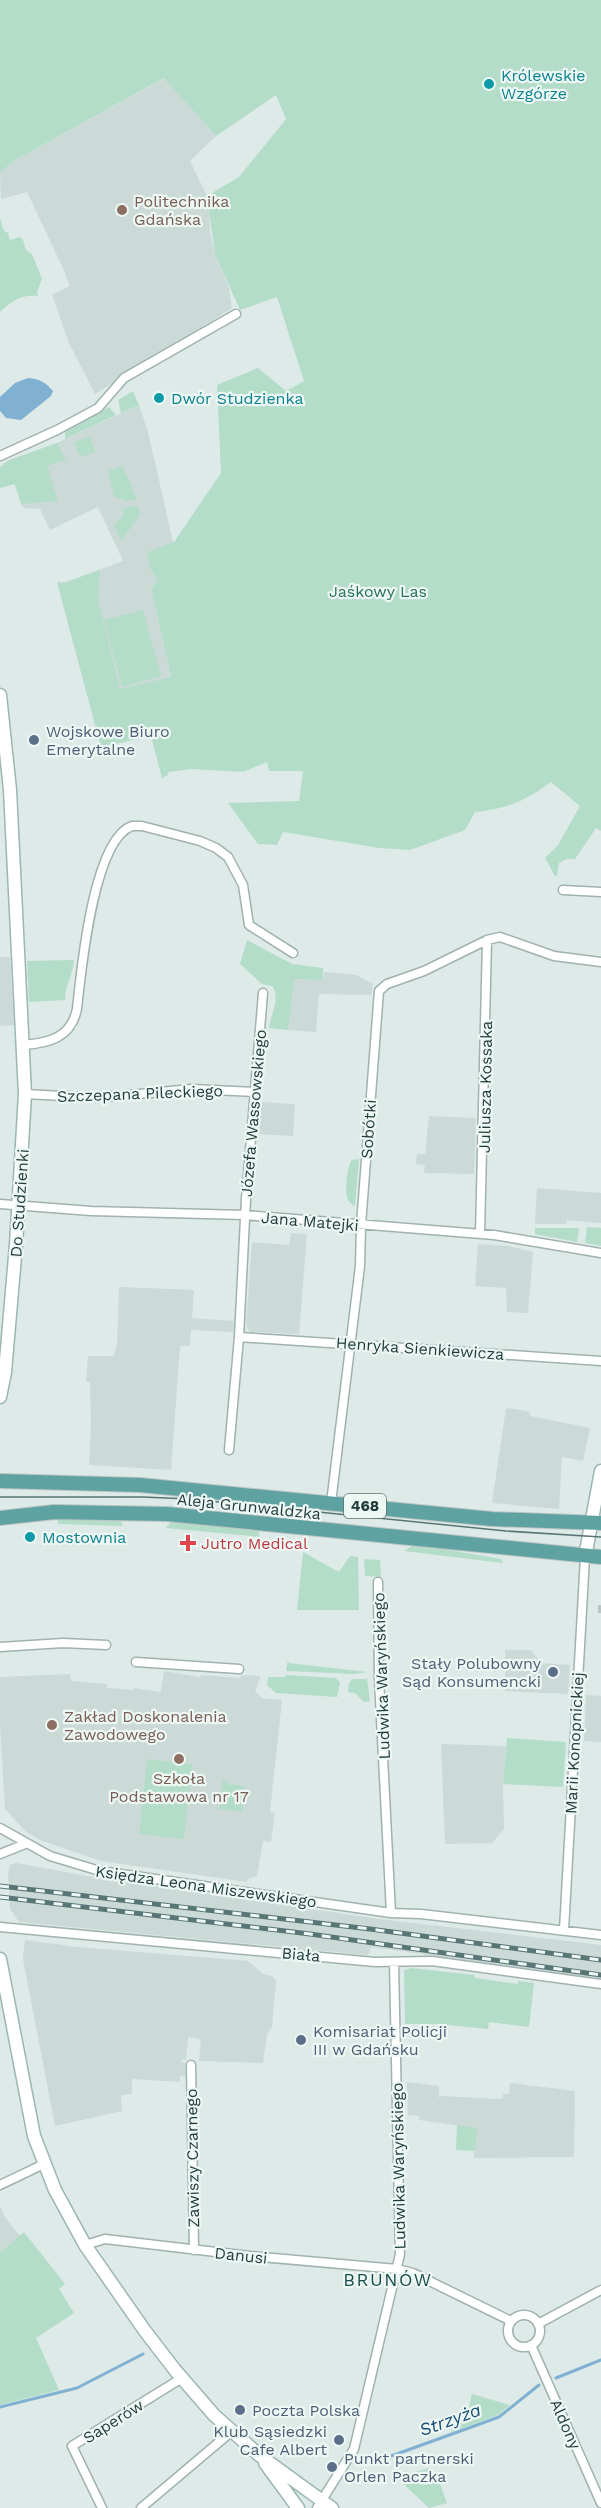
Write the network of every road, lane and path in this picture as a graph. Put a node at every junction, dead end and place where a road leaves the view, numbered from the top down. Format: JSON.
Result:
{"nodes":[{"id":1,"x":236,"y":314,"type":"dead end"},
{"id":2,"x":0,"y":456,"type":"edge"},
{"id":3,"x":0,"y":695,"type":"edge"},
{"id":4,"x":562,"y":890,"type":"dead end"},
{"id":5,"x":601,"y":892,"type":"edge"},
{"id":6,"x":487,"y":940,"type":"junction"},
{"id":7,"x":293,"y":954,"type":"dead end"},
{"id":8,"x":601,"y":962,"type":"edge"},
{"id":9,"x":263,"y":993,"type":"dead end"},
{"id":10,"x":23,"y":1045,"type":"junction"},
{"id":11,"x":255,"y":1092,"type":"junction"},
{"id":12,"x":25,"y":1094,"type":"junction"},
{"id":13,"x":0,"y":1204,"type":"edge"},
{"id":14,"x":19,"y":1205,"type":"junction"},
{"id":15,"x":245,"y":1215,"type":"junction"},
{"id":16,"x":361,"y":1225,"type":"junction"},
{"id":17,"x":480,"y":1234,"type":"junction"},
{"id":18,"x":601,"y":1252,"type":"edge"},
{"id":19,"x":4,"y":1333,"type":"edge"},
{"id":20,"x":239,"y":1337,"type":"junction"},
{"id":21,"x":351,"y":1343,"type":"junction"},
{"id":22,"x":601,"y":1361,"type":"edge"},
{"id":23,"x":0,"y":1397,"type":"edge"},
{"id":24,"x":229,"y":1450,"type":"dead end"},
{"id":25,"x":601,"y":1471,"type":"edge"},
{"id":26,"x":0,"y":1481,"type":"edge"},
{"id":27,"x":331,"y":1503,"type":"junction"},
{"id":28,"x":0,"y":1518,"type":"edge"},
{"id":29,"x":595,"y":1523,"type":"edge"},
{"id":30,"x":585,"y":1557,"type":"junction"},
{"id":31,"x":601,"y":1557,"type":"edge"},
{"id":32,"x":378,"y":1582,"type":"dead end"},
{"id":33,"x":106,"y":1645,"type":"dead end"},
{"id":34,"x":0,"y":1647,"type":"edge"},
{"id":35,"x":136,"y":1662,"type":"dead end"},
{"id":36,"x":239,"y":1669,"type":"dead end"},
{"id":37,"x":0,"y":1828,"type":"edge"},
{"id":38,"x":25,"y":1844,"type":"junction"},
{"id":39,"x":0,"y":1854,"type":"edge"},
{"id":40,"x":391,"y":1913,"type":"junction"},
{"id":41,"x":0,"y":1927,"type":"edge"},
{"id":42,"x":564,"y":1930,"type":"junction"},
{"id":43,"x":601,"y":1935,"type":"edge"},
{"id":44,"x":0,"y":1959,"type":"edge"},
{"id":45,"x":394,"y":1963,"type":"junction"},
{"id":46,"x":601,"y":1984,"type":"edge"},
{"id":47,"x":191,"y":2065,"type":"dead end"},
{"id":48,"x":44,"y":2164,"type":"junction"},
{"id":49,"x":0,"y":2186,"type":"edge"},
{"id":50,"x":85,"y":2245,"type":"junction"},
{"id":51,"x":194,"y":2250,"type":"junction"},
{"id":52,"x":398,"y":2269,"type":"junction"},
{"id":53,"x":601,"y":2290,"type":"edge"},
{"id":54,"x":511,"y":2321,"type":"junction"},
{"id":55,"x":538,"y":2324,"type":"junction"},
{"id":56,"x":531,"y":2345,"type":"junction"},
{"id":57,"x":182,"y":2378,"type":"junction"},
{"id":58,"x":231,"y":2432,"type":"junction"},
{"id":59,"x":259,"y":2455,"type":"junction"},
{"id":60,"x":319,"y":2503,"type":"edge"},
{"id":61,"x":601,"y":2503,"type":"edge"},
{"id":62,"x":102,"y":2508,"type":"edge"},
{"id":63,"x":141,"y":2508,"type":"edge"},
{"id":64,"x":298,"y":2508,"type":"edge"},
{"id":65,"x":332,"y":2508,"type":"edge"}],
"edges":[{"from":1,"to":2,"type":"street"},
{"from":3,"to":10,"type":"main road","name":"Do Studzienki"},
{"from":4,"to":5,"type":"street"},
{"from":6,"to":8,"type":"street"},
{"from":6,"to":16,"type":"street","name":"Sobótki"},
{"from":6,"to":17,"type":"street","name":"Juliusza Kossaka"},
{"from":7,"to":10,"type":"street"},
{"from":9,"to":11,"type":"street","name":"Józefa Wassowskiego"},
{"from":10,"to":12,"type":"main road","name":"Do Studzienki"},
{"from":11,"to":12,"type":"street","name":"Szczepana Pileckiego"},
{"from":11,"to":15,"type":"street","name":"Józefa Wassowskiego"},
{"from":12,"to":14,"type":"main road","name":"Do Studzienki"},
{"from":13,"to":14,"type":"street","name":"Jana Matejki"},
{"from":14,"to":15,"type":"street","name":"Jana Matejki"},
{"from":14,"to":19,"type":"main road","name":"Do Studzienki"},
{"from":15,"to":16,"type":"street","name":"Jana Matejki"},
{"from":15,"to":20,"type":"street","name":"Józefa Wassowskiego"},
{"from":16,"to":17,"type":"street","name":"Jana Matejki"},
{"from":16,"to":21,"type":"street","name":"Sobótki"},
{"from":17,"to":18,"type":"street","name":"Jana Matejki"},
{"from":19,"to":23,"type":"main road","name":"Do Studzienki"},
{"from":20,"to":21,"type":"street","name":"Henryka Sienkiewicza"},
{"from":20,"to":24,"type":"street","name":"Józefa Wassowskiego"},
{"from":21,"to":22,"type":"street","name":"Henryka Sienkiewicza"},
{"from":21,"to":27,"type":"street","name":"Sobótki"},
{"from":25,"to":29,"type":"main road"},
{"from":26,"to":27,"type":"main road","name":"Aleja Grunwaldzka","number":"468"},
{"from":27,"to":29,"type":"main road","name":"Aleja Grunwaldzka","number":"468"},
{"from":28,"to":30,"type":"main road","name":"Aleja Grunwaldzka","number":"468"},
{"from":29,"to":30,"type":"main road"},
{"from":30,"to":31,"type":"main road","name":"Aleja Grunwaldzka","number":"468"},
{"from":30,"to":42,"type":"street","name":"Marii Konopnickiej"},
{"from":32,"to":40,"type":"street","name":"Ludwika Waryńskiego"},
{"from":33,"to":34,"type":"street"},
{"from":35,"to":36,"type":"street"},
{"from":37,"to":38,"type":"street","name":"Księdza Leona Miszewskiego"},
{"from":38,"to":39,"type":"street"},
{"from":38,"to":40,"type":"street","name":"Księdza Leona Miszewskiego"},
{"from":40,"to":42,"type":"street","name":"Księdza Leona Miszewskiego"},
{"from":41,"to":45,"type":"street","name":"Biała"},
{"from":42,"to":43,"type":"street","name":"Księdza Leona Miszewskiego"},
{"from":44,"to":48,"type":"main road"},
{"from":45,"to":46,"type":"street","name":"Biała"},
{"from":45,"to":52,"type":"street","name":"Ludwika Waryńskiego"},
{"from":47,"to":51,"type":"street","name":"Zawiszy Czarnego"},
{"from":48,"to":49,"type":"street"},
{"from":48,"to":50,"type":"main road"},
{"from":50,"to":51,"type":"street","name":"Danusi"},
{"from":50,"to":57,"type":"main road"},
{"from":51,"to":52,"type":"street","name":"Danusi"},
{"from":52,"to":54,"type":"street","name":"Danusi"},
{"from":52,"to":60,"type":"street","name":"Ludwika Waryńskiego"},
{"from":53,"to":55,"type":"street"},
{"from":54,"to":55,"type":"street"},
{"from":54,"to":56,"type":"street"},
{"from":55,"to":56,"type":"street"},
{"from":56,"to":61,"type":"street","name":"Aldony"},
{"from":57,"to":58,"type":"main road"},
{"from":57,"to":62,"type":"street","name":"Saperów"},
{"from":58,"to":59,"type":"main road"},
{"from":58,"to":63,"type":"street"},
{"from":59,"to":60,"type":"main road"},
{"from":59,"to":64,"type":"main road"},
{"from":60,"to":65,"type":"main road"}]}
